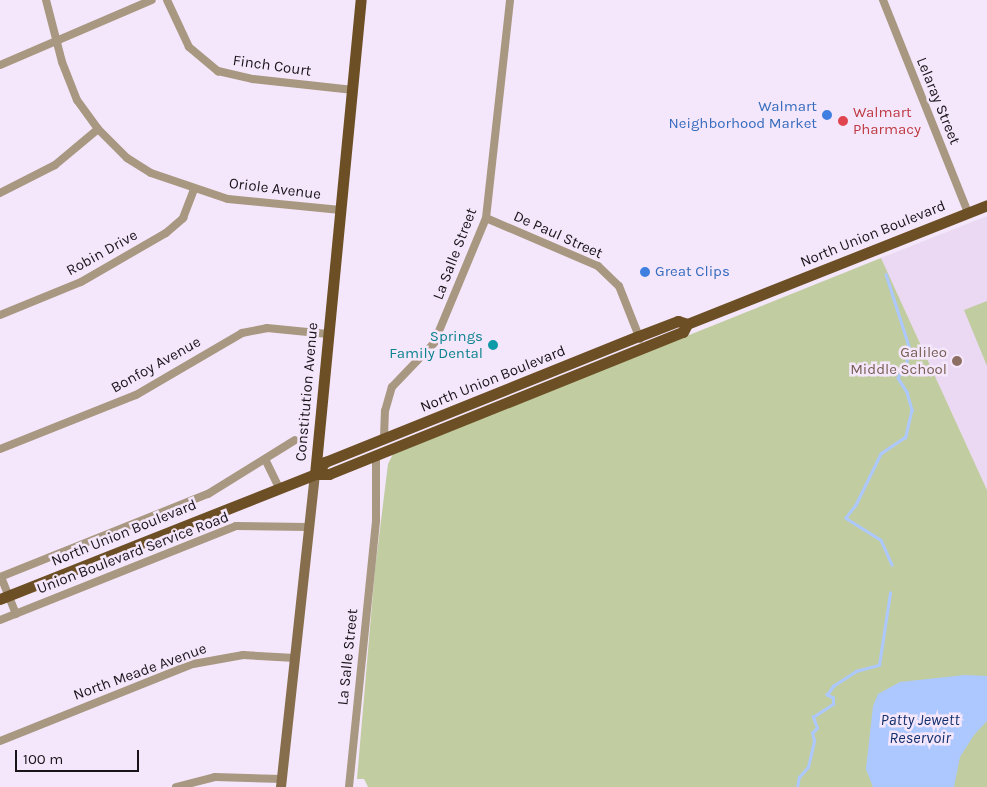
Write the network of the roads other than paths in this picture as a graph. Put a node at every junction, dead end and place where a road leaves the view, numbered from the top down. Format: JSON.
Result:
{"nodes":[{"id":1,"x":46,"y":0,"type":"edge"},
{"id":2,"x":152,"y":0,"type":"edge"},
{"id":3,"x":167,"y":0,"type":"edge"},
{"id":4,"x":362,"y":0,"type":"edge"},
{"id":5,"x":510,"y":0,"type":"edge"},
{"id":6,"x":883,"y":0,"type":"edge"},
{"id":7,"x":55,"y":39,"type":"junction"},
{"id":8,"x":0,"y":65,"type":"edge"},
{"id":9,"x":352,"y":90,"type":"junction"},
{"id":10,"x":98,"y":129,"type":"junction"},
{"id":11,"x":194,"y":190,"type":"junction"},
{"id":12,"x":0,"y":193,"type":"edge"},
{"id":13,"x":987,"y":205,"type":"edge"},
{"id":14,"x":340,"y":210,"type":"junction"},
{"id":15,"x":968,"y":212,"type":"junction"},
{"id":16,"x":486,"y":218,"type":"junction"},
{"id":17,"x":0,"y":315,"type":"edge"},
{"id":18,"x":686,"y":324,"type":"junction"},
{"id":19,"x":328,"y":334,"type":"junction"},
{"id":20,"x":639,"y":336,"type":"junction"},
{"id":21,"x":643,"y":348,"type":"junction"},
{"id":22,"x":384,"y":438,"type":"junction"},
{"id":23,"x":295,"y":440,"type":"dead end"},
{"id":24,"x":0,"y":449,"type":"edge"},
{"id":25,"x":376,"y":455,"type":"junction"},
{"id":26,"x":266,"y":459,"type":"junction"},
{"id":27,"x":315,"y":474,"type":"junction"},
{"id":28,"x":279,"y":488,"type":"junction"},
{"id":29,"x":308,"y":527,"type":"junction"},
{"id":30,"x":0,"y":577,"type":"edge"},
{"id":31,"x":4,"y":597,"type":"edge"},
{"id":32,"x":16,"y":614,"type":"junction"},
{"id":33,"x":0,"y":620,"type":"edge"},
{"id":34,"x":295,"y":658,"type":"junction"},
{"id":35,"x":0,"y":741,"type":"edge"},
{"id":36,"x":281,"y":783,"type":"edge"},
{"id":37,"x":176,"y":787,"type":"edge"},
{"id":38,"x":349,"y":787,"type":"edge"}],
"edges":[{"from":1,"to":7,"type":"street","name":"Oriole Avenue"},
{"from":2,"to":7,"type":"street"},
{"from":3,"to":9,"type":"street","name":"Finch Court"},
{"from":4,"to":9,"type":"main road","name":"Constitution Avenue"},
{"from":5,"to":16,"type":"street","name":"La Salle Street"},
{"from":6,"to":15,"type":"street","name":"Lelaray Street"},
{"from":7,"to":8,"type":"street"},
{"from":7,"to":10,"type":"street","name":"Oriole Avenue"},
{"from":9,"to":14,"type":"main road","name":"Constitution Avenue"},
{"from":10,"to":11,"type":"street","name":"Oriole Avenue"},
{"from":10,"to":12,"type":"street"},
{"from":11,"to":14,"type":"street","name":"Oriole Avenue"},
{"from":11,"to":17,"type":"street","name":"Robin Drive"},
{"from":13,"to":15,"type":"main road","name":"North Union Boulevard"},
{"from":14,"to":19,"type":"main road","name":"Constitution Avenue"},
{"from":15,"to":18,"type":"main road","name":"North Union Boulevard"},
{"from":16,"to":20,"type":"street","name":"De Paul Street"},
{"from":16,"to":22,"type":"street","name":"La Salle Street"},
{"from":18,"to":20,"type":"main road","name":"North Union Boulevard"},
{"from":18,"to":21,"type":"main road","name":"North Union Boulevard"},
{"from":19,"to":24,"type":"street","name":"Bonfoy Avenue"},
{"from":19,"to":27,"type":"main road","name":"Constitution Avenue"},
{"from":20,"to":21,"type":"street","name":"De Paul Street"},
{"from":20,"to":22,"type":"main road","name":"North Union Boulevard"},
{"from":21,"to":25,"type":"main road","name":"North Union Boulevard"},
{"from":22,"to":27,"type":"main road","name":"North Union Boulevard"},
{"from":23,"to":26,"type":"street","name":"Union Boulevard Service Road"},
{"from":25,"to":27,"type":"main road","name":"North Union Boulevard"},
{"from":25,"to":38,"type":"street","name":"La Salle Street"},
{"from":26,"to":28,"type":"street"},
{"from":26,"to":30,"type":"street","name":"Union Boulevard Service Road"},
{"from":27,"to":28,"type":"main road","name":"North Union Boulevard"},
{"from":27,"to":29,"type":"main road","name":"Constitution Avenue"},
{"from":28,"to":31,"type":"main road","name":"North Union Boulevard"},
{"from":29,"to":32,"type":"street","name":"Union Boulevard Service Road"},
{"from":29,"to":34,"type":"main road","name":"Constitution Avenue"},
{"from":30,"to":31,"type":"street"},
{"from":31,"to":32,"type":"street"},
{"from":32,"to":33,"type":"street","name":"Union Boulevard Service Road"},
{"from":34,"to":35,"type":"street","name":"North Meade Avenue"},
{"from":34,"to":36,"type":"main road","name":"Constitution Avenue"},
{"from":36,"to":37,"type":"street"}]}
